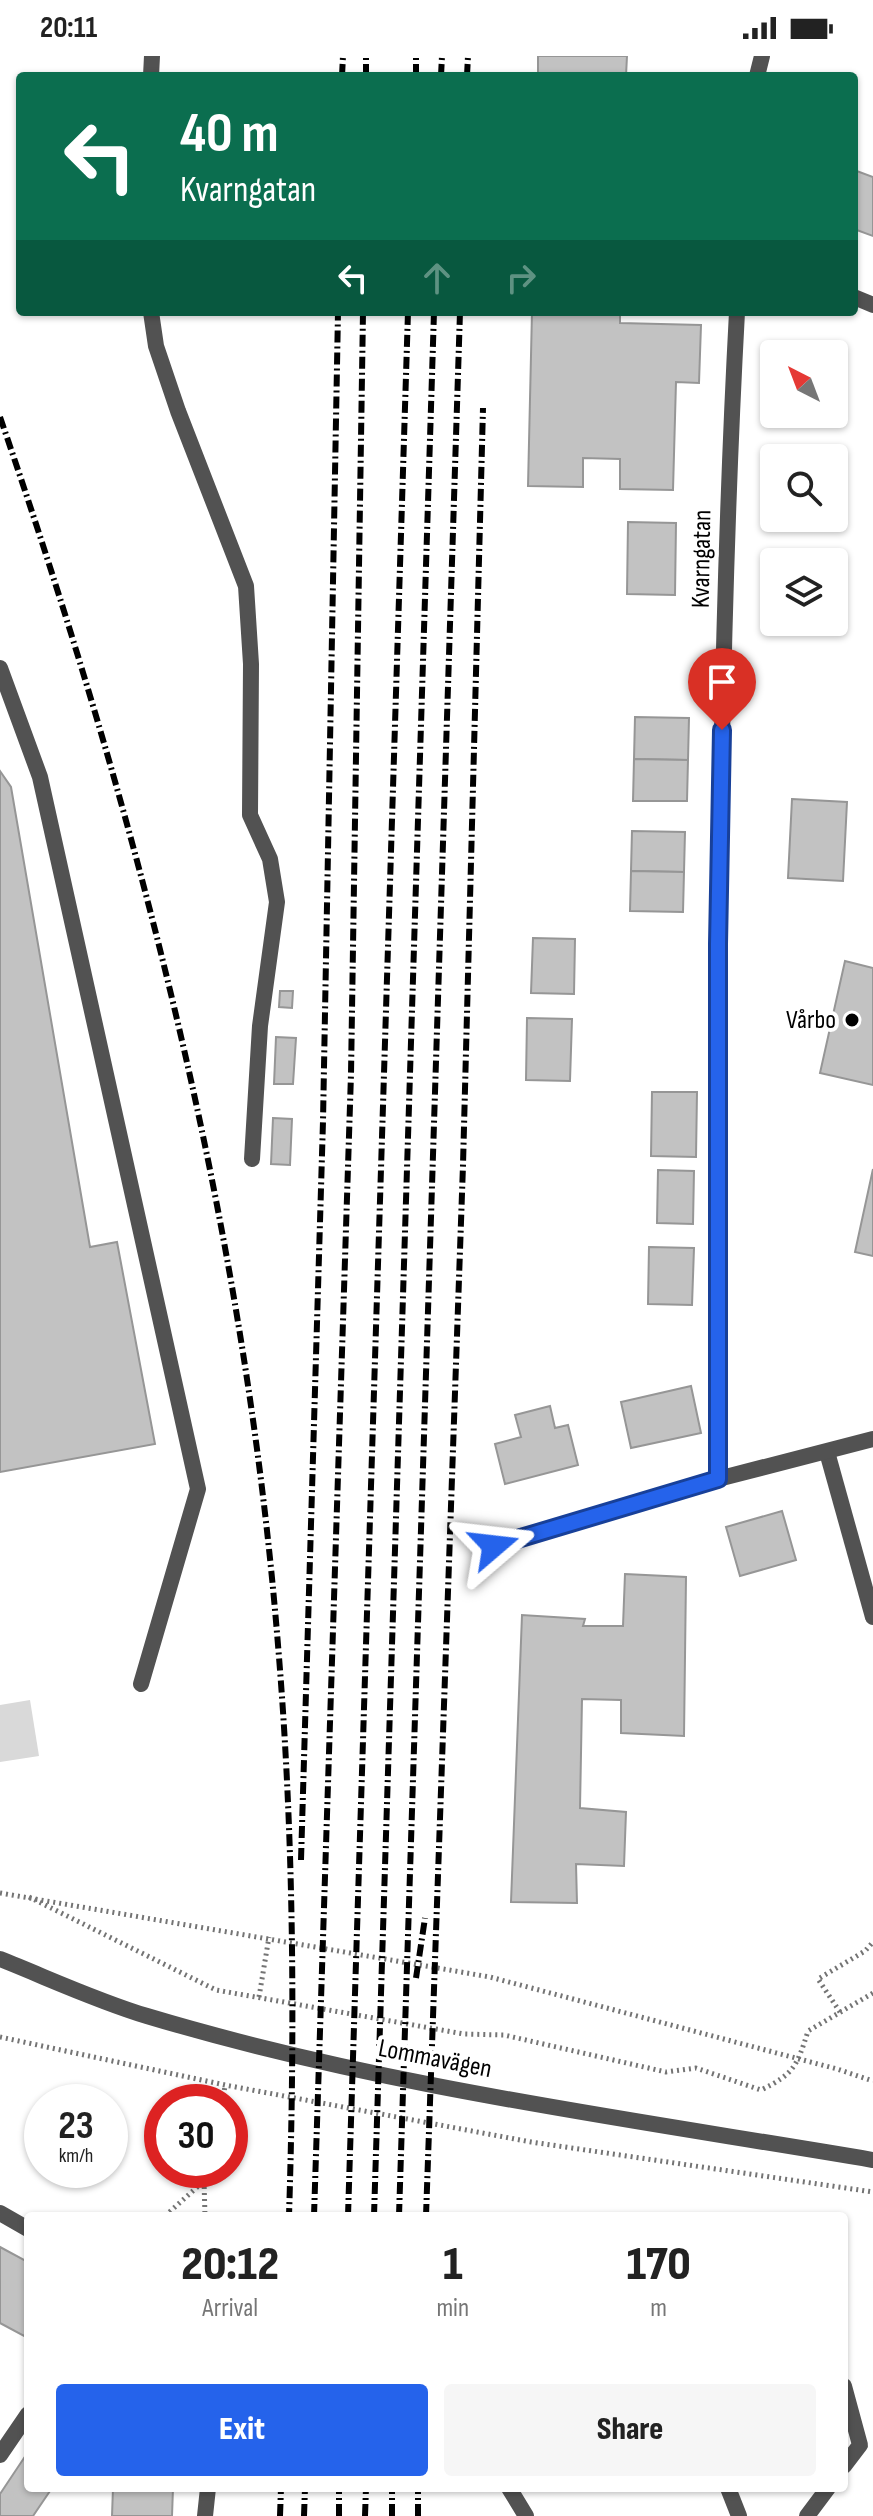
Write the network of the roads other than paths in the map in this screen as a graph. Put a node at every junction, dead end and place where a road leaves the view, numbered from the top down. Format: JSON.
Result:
{"nodes":[{"id":1,"x":152,"y":316,"type":"edge"},
{"id":2,"x":737,"y":316,"type":"edge"},
{"id":3,"x":0,"y":668,"type":"edge"},
{"id":4,"x":252,"y":1159,"type":"dead end"},
{"id":5,"x":873,"y":1439,"type":"edge"},
{"id":6,"x":827,"y":1452,"type":"junction"},
{"id":7,"x":718,"y":1479,"type":"junction"},
{"id":8,"x":494,"y":1546,"type":"dead end"},
{"id":9,"x":873,"y":1617,"type":"edge"},
{"id":10,"x":141,"y":1684,"type":"dead end"},
{"id":11,"x":0,"y":1959,"type":"edge"},
{"id":12,"x":873,"y":2160,"type":"edge"},
{"id":13,"x":0,"y":2213,"type":"edge"},
{"id":14,"x":24,"y":2227,"type":"edge"},
{"id":15,"x":848,"y":2401,"type":"edge"},
{"id":16,"x":24,"y":2420,"type":"edge"},
{"id":17,"x":0,"y":2455,"type":"edge"},
{"id":18,"x":848,"y":2461,"type":"edge"},
{"id":19,"x":208,"y":2492,"type":"edge"},
{"id":20,"x":511,"y":2492,"type":"edge"},
{"id":21,"x":730,"y":2492,"type":"edge"},
{"id":22,"x":825,"y":2492,"type":"edge"},
{"id":23,"x":205,"y":2516,"type":"edge"},
{"id":24,"x":526,"y":2516,"type":"edge"},
{"id":25,"x":739,"y":2516,"type":"edge"},
{"id":26,"x":807,"y":2516,"type":"edge"}],
"edges":[{"from":1,"to":4,"type":"street"},
{"from":2,"to":7,"type":"street","name":"Kvarngatan"},
{"from":3,"to":10,"type":"street"},
{"from":5,"to":6,"type":"street"},
{"from":6,"to":7,"type":"street"},
{"from":6,"to":9,"type":"street"},
{"from":7,"to":8,"type":"street"},
{"from":11,"to":12,"type":"street","name":"Lommavägen"},
{"from":13,"to":14,"type":"street"},
{"from":15,"to":18,"type":"street"},
{"from":16,"to":17,"type":"street"},
{"from":19,"to":23,"type":"street"},
{"from":20,"to":24,"type":"street"},
{"from":21,"to":25,"type":"street"},
{"from":22,"to":26,"type":"street"}]}
